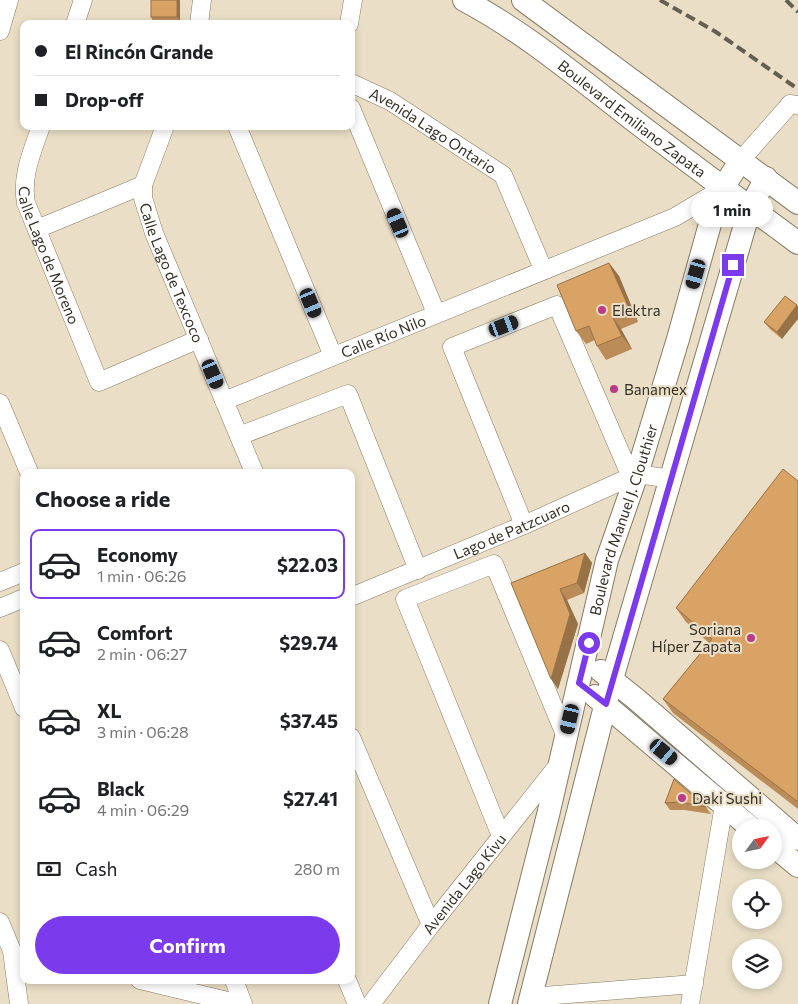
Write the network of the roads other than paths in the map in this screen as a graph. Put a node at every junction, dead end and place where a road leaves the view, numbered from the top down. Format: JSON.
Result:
{"nodes":[{"id":1,"x":9,"y":0,"type":"edge"},
{"id":2,"x":83,"y":0,"type":"edge"},
{"id":3,"x":202,"y":0,"type":"edge"},
{"id":4,"x":353,"y":0,"type":"edge"},
{"id":5,"x":464,"y":0,"type":"edge"},
{"id":6,"x":523,"y":0,"type":"edge"},
{"id":7,"x":77,"y":20,"type":"edge"},
{"id":8,"x":200,"y":20,"type":"edge"},
{"id":9,"x":350,"y":20,"type":"edge"},
{"id":10,"x":0,"y":30,"type":"edge"},
{"id":11,"x":355,"y":84,"type":"edge"},
{"id":12,"x":796,"y":104,"type":"edge"},
{"id":13,"x":355,"y":118,"type":"edge"},
{"id":14,"x":40,"y":130,"type":"edge"},
{"id":15,"x":164,"y":130,"type":"edge"},
{"id":16,"x":239,"y":130,"type":"edge"},
{"id":17,"x":741,"y":160,"type":"junction"},
{"id":18,"x":766,"y":178,"type":"junction"},
{"id":19,"x":143,"y":185,"type":"junction"},
{"id":20,"x":722,"y":189,"type":"junction"},
{"id":21,"x":798,"y":203,"type":"edge"},
{"id":22,"x":750,"y":208,"type":"junction"},
{"id":23,"x":37,"y":230,"type":"junction"},
{"id":24,"x":798,"y":243,"type":"edge"},
{"id":25,"x":542,"y":269,"type":"junction"},
{"id":26,"x":436,"y":313,"type":"junction"},
{"id":27,"x":198,"y":339,"type":"junction"},
{"id":28,"x":333,"y":356,"type":"junction"},
{"id":29,"x":224,"y":401,"type":"junction"},
{"id":30,"x":0,"y":403,"type":"edge"},
{"id":31,"x":239,"y":436,"type":"junction"},
{"id":32,"x":28,"y":469,"type":"edge"},
{"id":33,"x":253,"y":469,"type":"edge"},
{"id":34,"x":634,"y":475,"type":"junction"},
{"id":35,"x":672,"y":480,"type":"junction"},
{"id":36,"x":524,"y":525,"type":"junction"},
{"id":37,"x":418,"y":570,"type":"junction"},
{"id":38,"x":20,"y":574,"type":"edge"},
{"id":39,"x":0,"y":582,"type":"edge"},
{"id":40,"x":355,"y":595,"type":"edge"},
{"id":41,"x":20,"y":600,"type":"edge"},
{"id":42,"x":0,"y":608,"type":"edge"},
{"id":43,"x":0,"y":650,"type":"edge"},
{"id":44,"x":585,"y":660,"type":"junction"},
{"id":45,"x":612,"y":679,"type":"junction"},
{"id":46,"x":579,"y":683,"type":"junction"},
{"id":47,"x":20,"y":698,"type":"edge"},
{"id":48,"x":606,"y":704,"type":"junction"},
{"id":49,"x":566,"y":737,"type":"junction"},
{"id":50,"x":355,"y":746,"type":"edge"},
{"id":51,"x":559,"y":764,"type":"junction"},
{"id":52,"x":724,"y":805,"type":"junction"},
{"id":53,"x":755,"y":819,"type":"edge"},
{"id":54,"x":757,"y":819,"type":"edge"},
{"id":55,"x":782,"y":824,"type":"edge"},
{"id":56,"x":798,"y":826,"type":"edge"},
{"id":57,"x":782,"y":832,"type":"edge"},
{"id":58,"x":501,"y":836,"type":"junction"},
{"id":59,"x":798,"y":839,"type":"edge"},
{"id":60,"x":782,"y":853,"type":"edge"},
{"id":61,"x":798,"y":866,"type":"edge"},
{"id":62,"x":0,"y":922,"type":"edge"},
{"id":63,"x":431,"y":925,"type":"junction"},
{"id":64,"x":12,"y":951,"type":"edge"},
{"id":65,"x":156,"y":984,"type":"edge"},
{"id":66,"x":234,"y":984,"type":"edge"},
{"id":67,"x":349,"y":984,"type":"edge"},
{"id":68,"x":694,"y":984,"type":"junction"},
{"id":69,"x":530,"y":1000,"type":"edge"},
{"id":70,"x":232,"y":1003,"type":"edge"},
{"id":71,"x":19,"y":1004,"type":"edge"},
{"id":72,"x":357,"y":1004,"type":"edge"},
{"id":73,"x":371,"y":1004,"type":"edge"},
{"id":74,"x":500,"y":1004,"type":"edge"},
{"id":75,"x":690,"y":1004,"type":"edge"}],
"edges":[{"from":1,"to":10,"type":"street"},
{"from":2,"to":7,"type":"street"},
{"from":3,"to":8,"type":"street"},
{"from":4,"to":9,"type":"street"},
{"from":5,"to":20,"type":"main road","name":"Boulevard Emiliano Zapata"},
{"from":6,"to":17,"type":"main road","name":"Boulevard Emiliano Zapata"},
{"from":11,"to":25,"type":"street","name":"Avenida Lago Ontario"},
{"from":12,"to":17,"type":"street"},
{"from":13,"to":26,"type":"street"},
{"from":14,"to":23,"type":"street","name":"Calle Lago de Moreno"},
{"from":15,"to":19,"type":"street","name":"Calle Lago de Texcoco"},
{"from":16,"to":28,"type":"street"},
{"from":17,"to":18,"type":"main road","name":"Boulevard Emiliano Zapata"},
{"from":17,"to":20,"type":"main road","name":"Boulevard Manuel J. Clouthier"},
{"from":18,"to":21,"type":"main road","name":"Boulevard Emiliano Zapata"},
{"from":18,"to":22,"type":"main road"},
{"from":19,"to":23,"type":"street"},
{"from":19,"to":27,"type":"street","name":"Calle Lago de Texcoco"},
{"from":20,"to":22,"type":"main road","name":"Boulevard Emiliano Zapata"},
{"from":20,"to":25,"type":"street","name":"Calle Río Nilo"},
{"from":20,"to":34,"type":"main road","name":"Boulevard Manuel J. Clouthier"},
{"from":22,"to":24,"type":"main road","name":"Boulevard Emiliano Zapata"},
{"from":22,"to":35,"type":"main road"},
{"from":23,"to":27,"type":"street","name":"Calle Lago de Moreno"},
{"from":25,"to":26,"type":"street","name":"Calle Río Nilo"},
{"from":26,"to":28,"type":"street","name":"Calle Río Nilo"},
{"from":27,"to":29,"type":"street","name":"Calle Lago de Texcoco"},
{"from":28,"to":29,"type":"street","name":"Calle Río Nilo"},
{"from":29,"to":31,"type":"street","name":"Calle Lago de Texcoco"},
{"from":30,"to":32,"type":"street"},
{"from":31,"to":33,"type":"street","name":"Calle Lago de Texcoco"},
{"from":31,"to":37,"type":"street"},
{"from":34,"to":35,"type":"street"},
{"from":34,"to":36,"type":"street","name":"Lago de Patzcuaro"},
{"from":34,"to":36,"type":"street"},
{"from":34,"to":44,"type":"main road","name":"Boulevard Manuel J. Clouthier"},
{"from":35,"to":45,"type":"main road"},
{"from":36,"to":37,"type":"street","name":"Lago de Patzcuaro"},
{"from":37,"to":40,"type":"street","name":"Lago de Patzcuaro"},
{"from":38,"to":39,"type":"street"},
{"from":41,"to":42,"type":"street"},
{"from":43,"to":47,"type":"street"},
{"from":44,"to":45,"type":"main road"},
{"from":44,"to":46,"type":"main road","name":"Boulevard Manuel J. Clouthier"},
{"from":45,"to":48,"type":"main road"},
{"from":45,"to":54,"type":"main road"},
{"from":46,"to":48,"type":"main road"},
{"from":46,"to":49,"type":"main road","name":"Boulevard Manuel J. Clouthier"},
{"from":48,"to":52,"type":"main road"},
{"from":48,"to":69,"type":"main road"},
{"from":49,"to":51,"type":"main road","name":"Boulevard Manuel J. Clouthier"},
{"from":49,"to":58,"type":"street","name":"Lago de Patzcuaro"},
{"from":50,"to":63,"type":"street"},
{"from":51,"to":58,"type":"street","name":"Avenida Lago Kivu"},
{"from":51,"to":74,"type":"main road","name":"Boulevard Manuel J. Clouthier"},
{"from":52,"to":53,"type":"main road"},
{"from":52,"to":68,"type":"street"},
{"from":55,"to":56,"type":"street"},
{"from":57,"to":59,"type":"main road"},
{"from":58,"to":63,"type":"street","name":"Avenida Lago Kivu"},
{"from":60,"to":61,"type":"main road"},
{"from":62,"to":64,"type":"street"},
{"from":63,"to":73,"type":"street","name":"Avenida Lago Kivu"},
{"from":64,"to":71,"type":"street"},
{"from":65,"to":70,"type":"street"},
{"from":66,"to":70,"type":"street"},
{"from":67,"to":72,"type":"street"},
{"from":68,"to":69,"type":"street"},
{"from":68,"to":75,"type":"street"}]}
